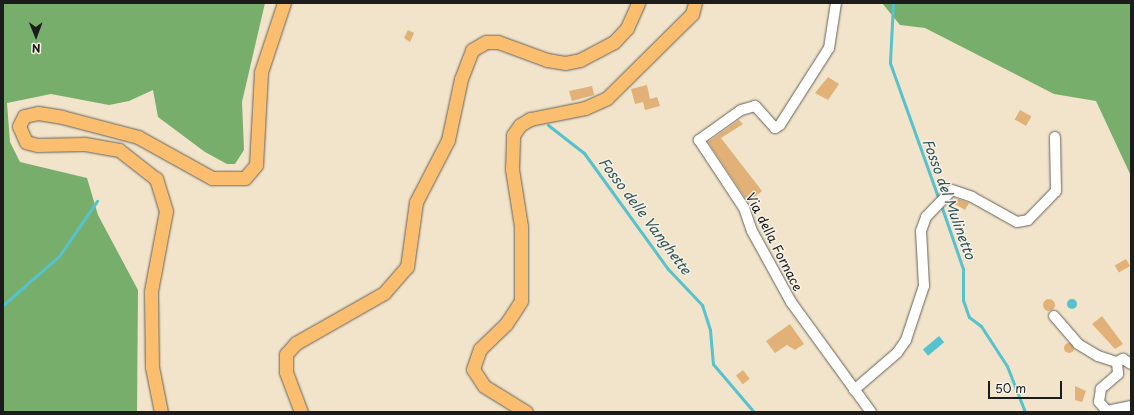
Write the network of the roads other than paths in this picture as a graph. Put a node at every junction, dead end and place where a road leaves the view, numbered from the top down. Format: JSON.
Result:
{"nodes":[{"id":1,"x":284,"y":3,"type":"edge"},
{"id":2,"x":638,"y":3,"type":"edge"},
{"id":3,"x":695,"y":3,"type":"edge"},
{"id":4,"x":836,"y":3,"type":"edge"},
{"id":5,"x":1055,"y":137,"type":"dead end"},
{"id":6,"x":1054,"y":316,"type":"dead end"},
{"id":7,"x":1117,"y":362,"type":"junction"},
{"id":8,"x":1131,"y":364,"type":"edge"},
{"id":9,"x":854,"y":390,"type":"junction"},
{"id":10,"x":1131,"y":406,"type":"edge"},
{"id":11,"x":161,"y":412,"type":"edge"},
{"id":12,"x":301,"y":412,"type":"edge"},
{"id":13,"x":526,"y":412,"type":"edge"},
{"id":14,"x":871,"y":412,"type":"edge"}],
"edges":[{"from":1,"to":11,"type":"main road"},
{"from":2,"to":12,"type":"main road"},
{"from":3,"to":13,"type":"main road"},
{"from":4,"to":9,"type":"street","name":"Via della Fornace"},
{"from":5,"to":9,"type":"street"},
{"from":6,"to":7,"type":"street"},
{"from":7,"to":8,"type":"street"},
{"from":7,"to":10,"type":"street"},
{"from":9,"to":14,"type":"street","name":"Via della Fornace"}]}
